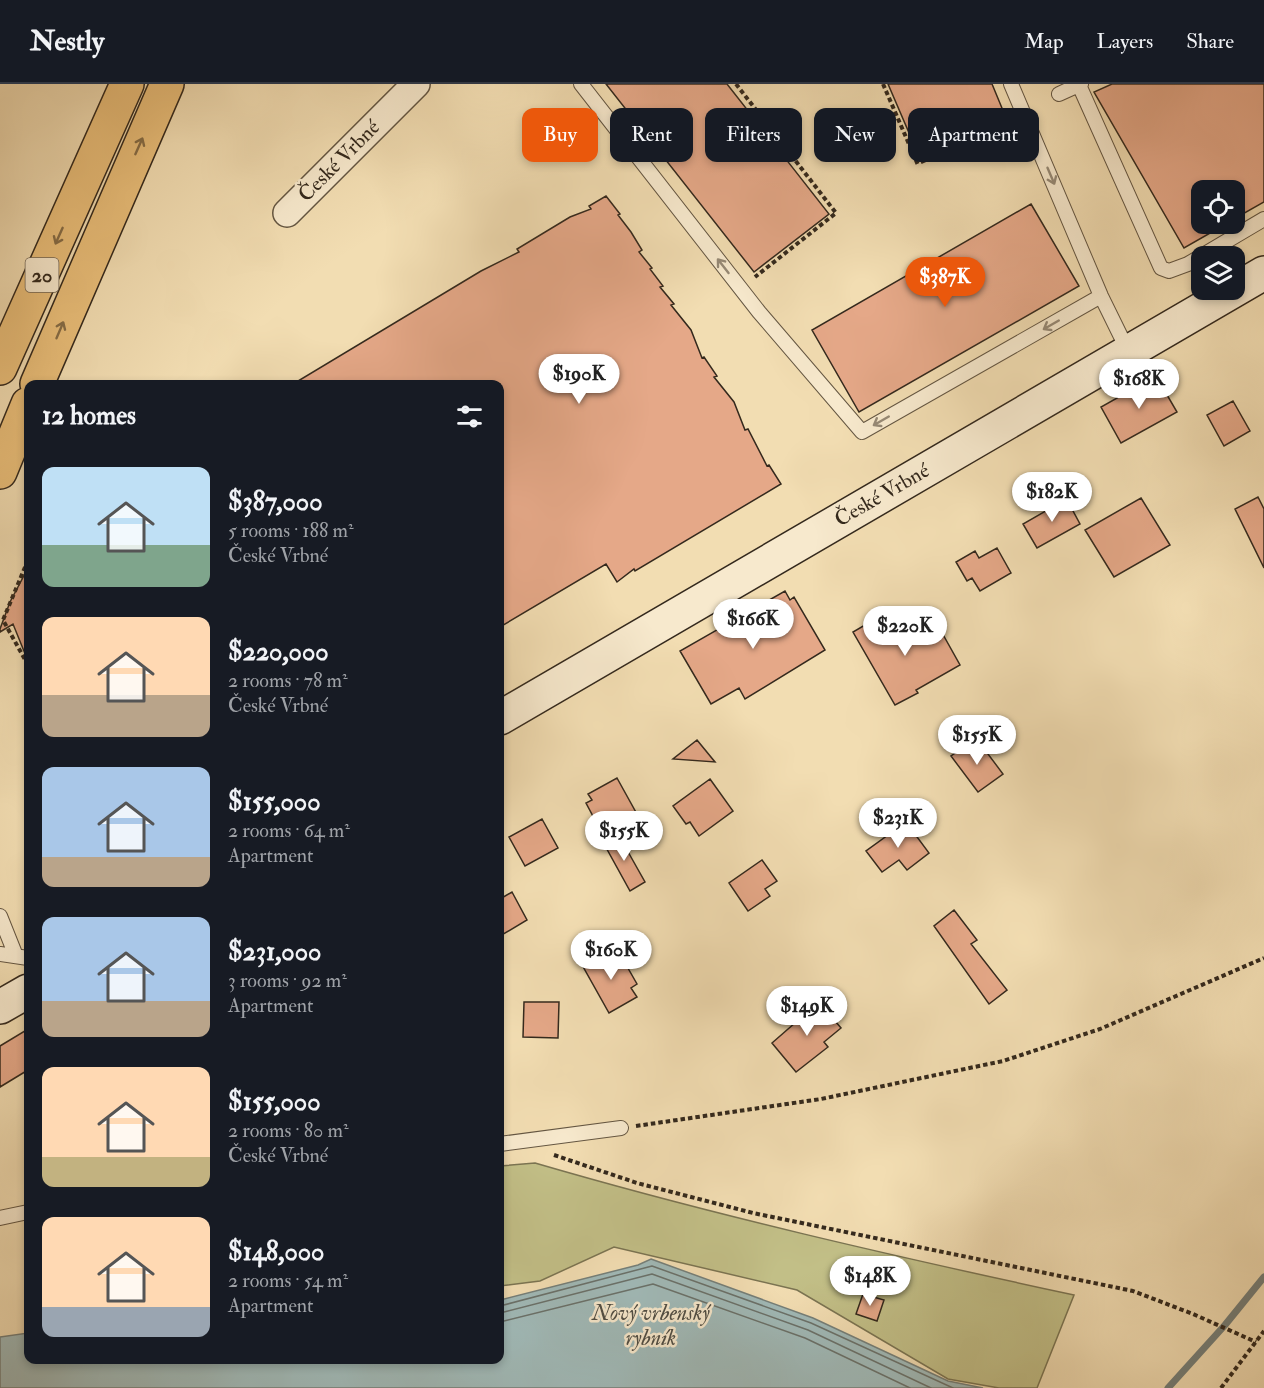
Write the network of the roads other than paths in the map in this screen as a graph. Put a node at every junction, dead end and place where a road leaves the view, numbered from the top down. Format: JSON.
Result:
{"nodes":[{"id":1,"x":127,"y":84,"type":"edge"},
{"id":2,"x":167,"y":84,"type":"edge"},
{"id":3,"x":416,"y":84,"type":"edge"},
{"id":4,"x":581,"y":84,"type":"edge"},
{"id":5,"x":1011,"y":84,"type":"edge"},
{"id":6,"x":1080,"y":84,"type":"edge"},
{"id":7,"x":1059,"y":94,"type":"dead end"},
{"id":8,"x":83,"y":183,"type":"junction"},
{"id":9,"x":115,"y":199,"type":"junction"},
{"id":10,"x":287,"y":213,"type":"dead end"},
{"id":11,"x":1264,"y":219,"type":"edge"},
{"id":12,"x":1264,"y":273,"type":"edge"},
{"id":13,"x":1101,"y":296,"type":"junction"},
{"id":14,"x":1128,"y":352,"type":"junction"},
{"id":15,"x":0,"y":368,"type":"edge"},
{"id":16,"x":39,"y":380,"type":"edge"},
{"id":17,"x":24,"y":414,"type":"edge"},
{"id":18,"x":0,"y":472,"type":"edge"},
{"id":19,"x":504,"y":716,"type":"edge"},
{"id":20,"x":0,"y":916,"type":"edge"},
{"id":21,"x":0,"y":954,"type":"edge"},
{"id":22,"x":22,"y":957,"type":"edge"},
{"id":23,"x":24,"y":993,"type":"edge"},
{"id":24,"x":0,"y":1007,"type":"edge"},
{"id":25,"x":621,"y":1128,"type":"road end"},
{"id":26,"x":506,"y":1143,"type":"edge"},
{"id":27,"x":24,"y":1213,"type":"edge"},
{"id":28,"x":0,"y":1218,"type":"edge"}],
"edges":[{"from":1,"to":8,"type":"main road","number":"20"},
{"from":9,"to":2,"type":"main road","number":"20","one_way":true},
{"from":3,"to":10,"type":"street","name":"České Vrbné"},
{"from":13,"to":4,"type":"lane","one_way":true},
{"from":5,"to":13,"type":"lane","one_way":true},
{"from":6,"to":7,"type":"lane"},
{"from":6,"to":11,"type":"lane"},
{"from":8,"to":9,"type":"street"},
{"from":8,"to":15,"type":"main road","number":"20","one_way":true},
{"from":16,"to":9,"type":"main road","number":"20","one_way":true},
{"from":12,"to":14,"type":"street","name":"České Vrbné"},
{"from":13,"to":14,"type":"lane"},
{"from":14,"to":19,"type":"street","name":"České Vrbné"},
{"from":17,"to":18,"type":"main road"},
{"from":20,"to":22,"type":"lane"},
{"from":21,"to":22,"type":"lane"},
{"from":23,"to":24,"type":"street"},
{"from":25,"to":26,"type":"lane"},
{"from":27,"to":28,"type":"lane"}]}
